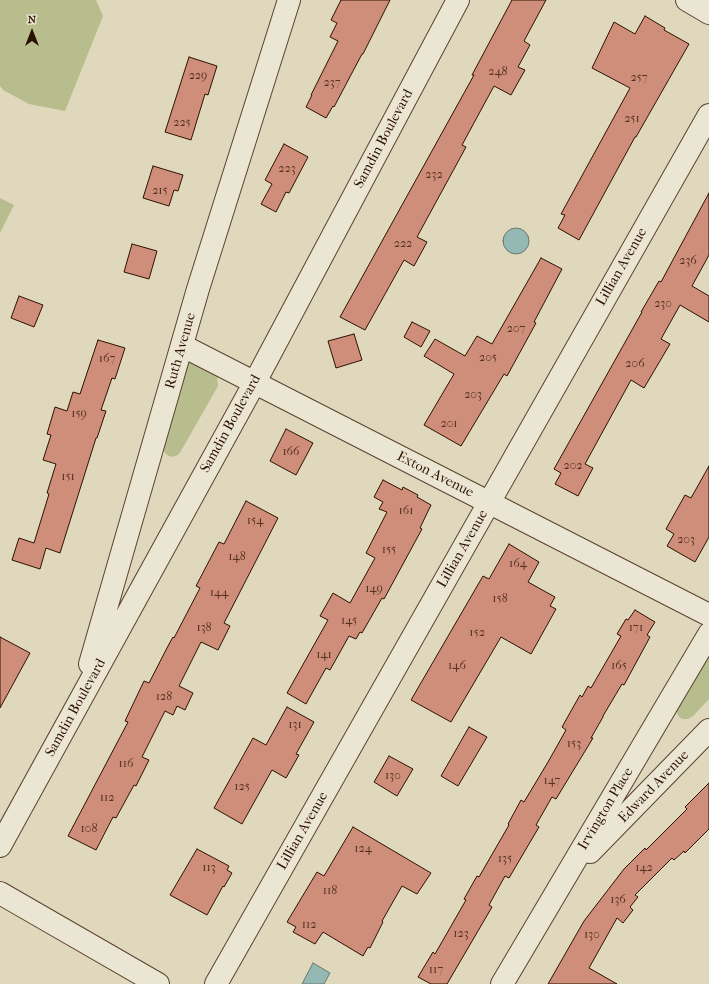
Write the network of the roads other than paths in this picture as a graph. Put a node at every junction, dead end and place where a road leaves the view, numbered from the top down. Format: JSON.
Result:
{"nodes":[{"id":1,"x":289,"y":0,"type":"edge"},
{"id":2,"x":458,"y":0,"type":"edge"},
{"id":3,"x":687,"y":0,"type":"edge"},
{"id":4,"x":709,"y":13,"type":"edge"},
{"id":5,"x":709,"y":115,"type":"edge"},
{"id":6,"x":183,"y":346,"type":"junction"},
{"id":7,"x":255,"y":382,"type":"junction"},
{"id":8,"x":489,"y":502,"type":"junction"},
{"id":9,"x":709,"y":615,"type":"edge"},
{"id":10,"x":709,"y":634,"type":"edge"},
{"id":11,"x":78,"y":704,"type":"junction"},
{"id":12,"x":709,"y":730,"type":"edge"},
{"id":13,"x":0,"y":846,"type":"edge"},
{"id":14,"x":565,"y":878,"type":"junction"},
{"id":15,"x":0,"y":893,"type":"edge"},
{"id":16,"x":158,"y":984,"type":"edge"},
{"id":17,"x":216,"y":984,"type":"edge"},
{"id":18,"x":502,"y":984,"type":"edge"}],
"edges":[{"from":1,"to":6,"type":"street","name":"Ruth Avenue"},
{"from":2,"to":7,"type":"street","name":"Samdin Boulevard"},
{"from":3,"to":4,"type":"street"},
{"from":5,"to":8,"type":"street","name":"Lillian Avenue"},
{"from":6,"to":7,"type":"street","name":"Exton Avenue"},
{"from":6,"to":11,"type":"street","name":"Ruth Avenue"},
{"from":7,"to":8,"type":"street","name":"Exton Avenue"},
{"from":7,"to":11,"type":"street","name":"Samdin Boulevard"},
{"from":8,"to":9,"type":"street","name":"Exton Avenue"},
{"from":8,"to":17,"type":"street","name":"Lillian Avenue"},
{"from":10,"to":14,"type":"street","name":"Irvington Place"},
{"from":11,"to":13,"type":"street","name":"Samdin Boulevard"},
{"from":12,"to":14,"type":"street","name":"Edward Avenue"},
{"from":14,"to":18,"type":"street","name":"Irvington Place"},
{"from":15,"to":16,"type":"street"}]}
